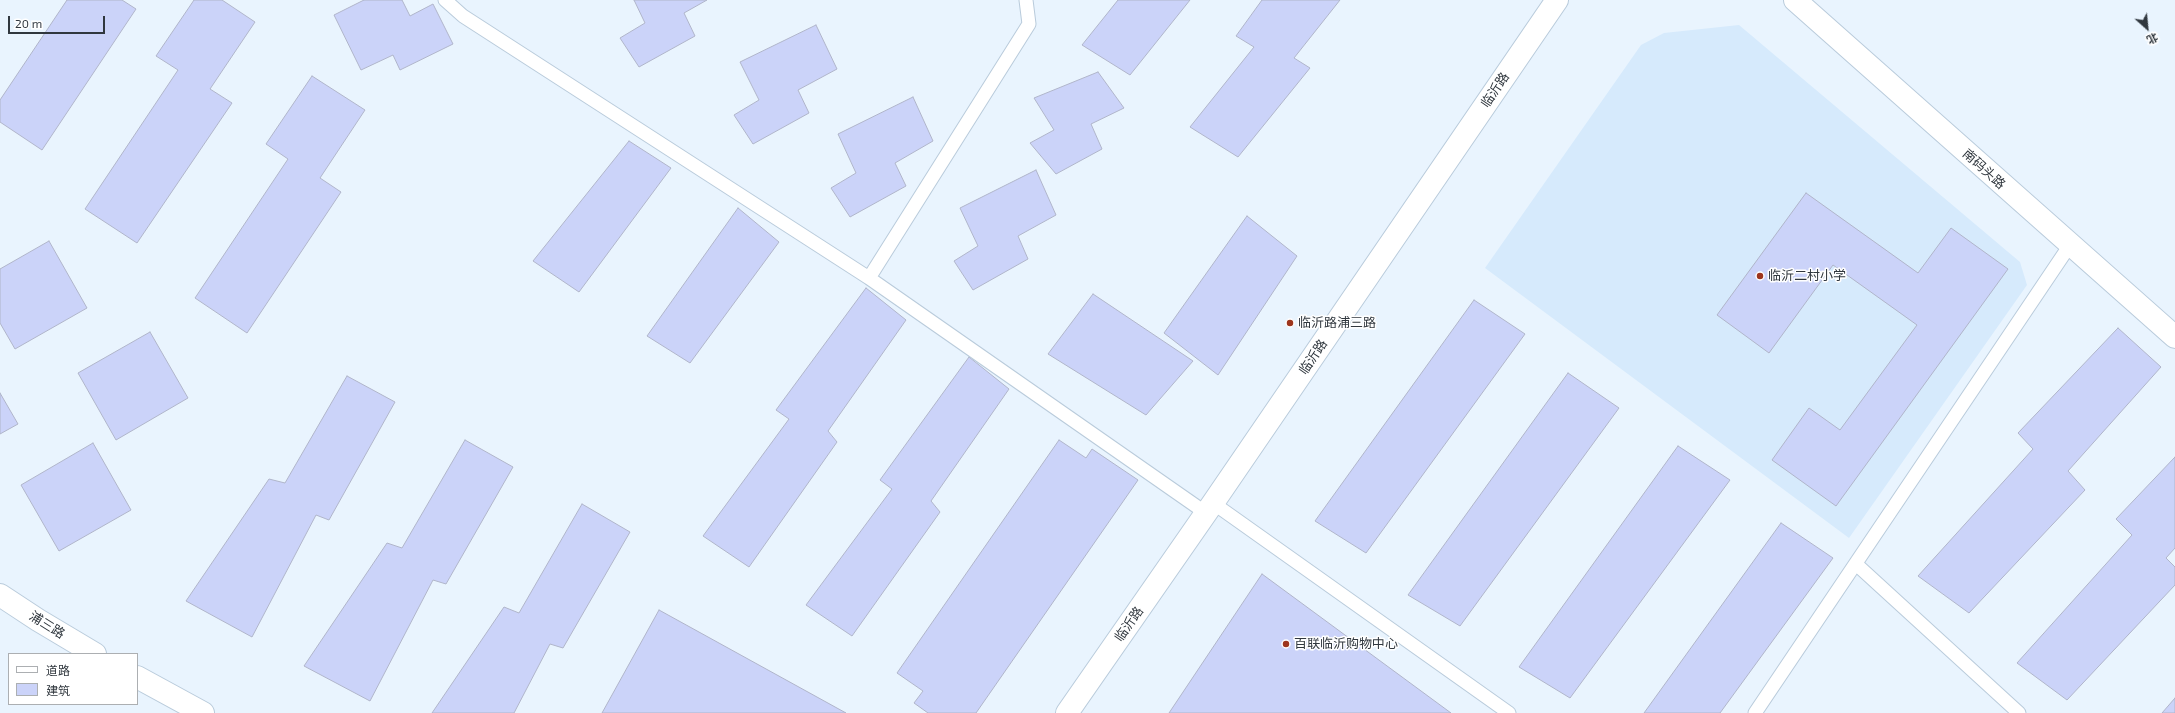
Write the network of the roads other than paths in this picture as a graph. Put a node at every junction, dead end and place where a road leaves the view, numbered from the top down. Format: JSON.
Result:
{"nodes":[{"id":1,"x":445,"y":0,"type":"edge"},
{"id":2,"x":1026,"y":0,"type":"edge"},
{"id":3,"x":1556,"y":0,"type":"edge"},
{"id":4,"x":1795,"y":0,"type":"edge"},
{"id":5,"x":2070,"y":244,"type":"junction"},
{"id":6,"x":869,"y":278,"type":"junction"},
{"id":7,"x":2175,"y":337,"type":"edge"},
{"id":8,"x":1209,"y":508,"type":"junction"},
{"id":9,"x":1856,"y":564,"type":"junction"},
{"id":10,"x":0,"y":595,"type":"edge"},
{"id":11,"x":93,"y":653,"type":"edge"},
{"id":12,"x":138,"y":678,"type":"edge"},
{"id":13,"x":203,"y":713,"type":"edge"},
{"id":14,"x":1067,"y":713,"type":"edge"},
{"id":15,"x":1509,"y":713,"type":"edge"},
{"id":16,"x":1755,"y":713,"type":"edge"},
{"id":17,"x":2019,"y":713,"type":"edge"}],
"edges":[{"from":1,"to":6,"type":"lane"},
{"from":2,"to":6,"type":"lane"},
{"from":3,"to":8,"type":"street","name":"临沂路"},
{"from":4,"to":5,"type":"street","name":"南码头路"},
{"from":5,"to":7,"type":"street","name":"南码头路"},
{"from":5,"to":9,"type":"lane"},
{"from":6,"to":8,"type":"lane"},
{"from":8,"to":14,"type":"street","name":"临沂路"},
{"from":8,"to":15,"type":"lane"},
{"from":9,"to":16,"type":"lane"},
{"from":9,"to":17,"type":"lane"},
{"from":10,"to":11,"type":"street","name":"浦三路"},
{"from":12,"to":13,"type":"street"}]}
